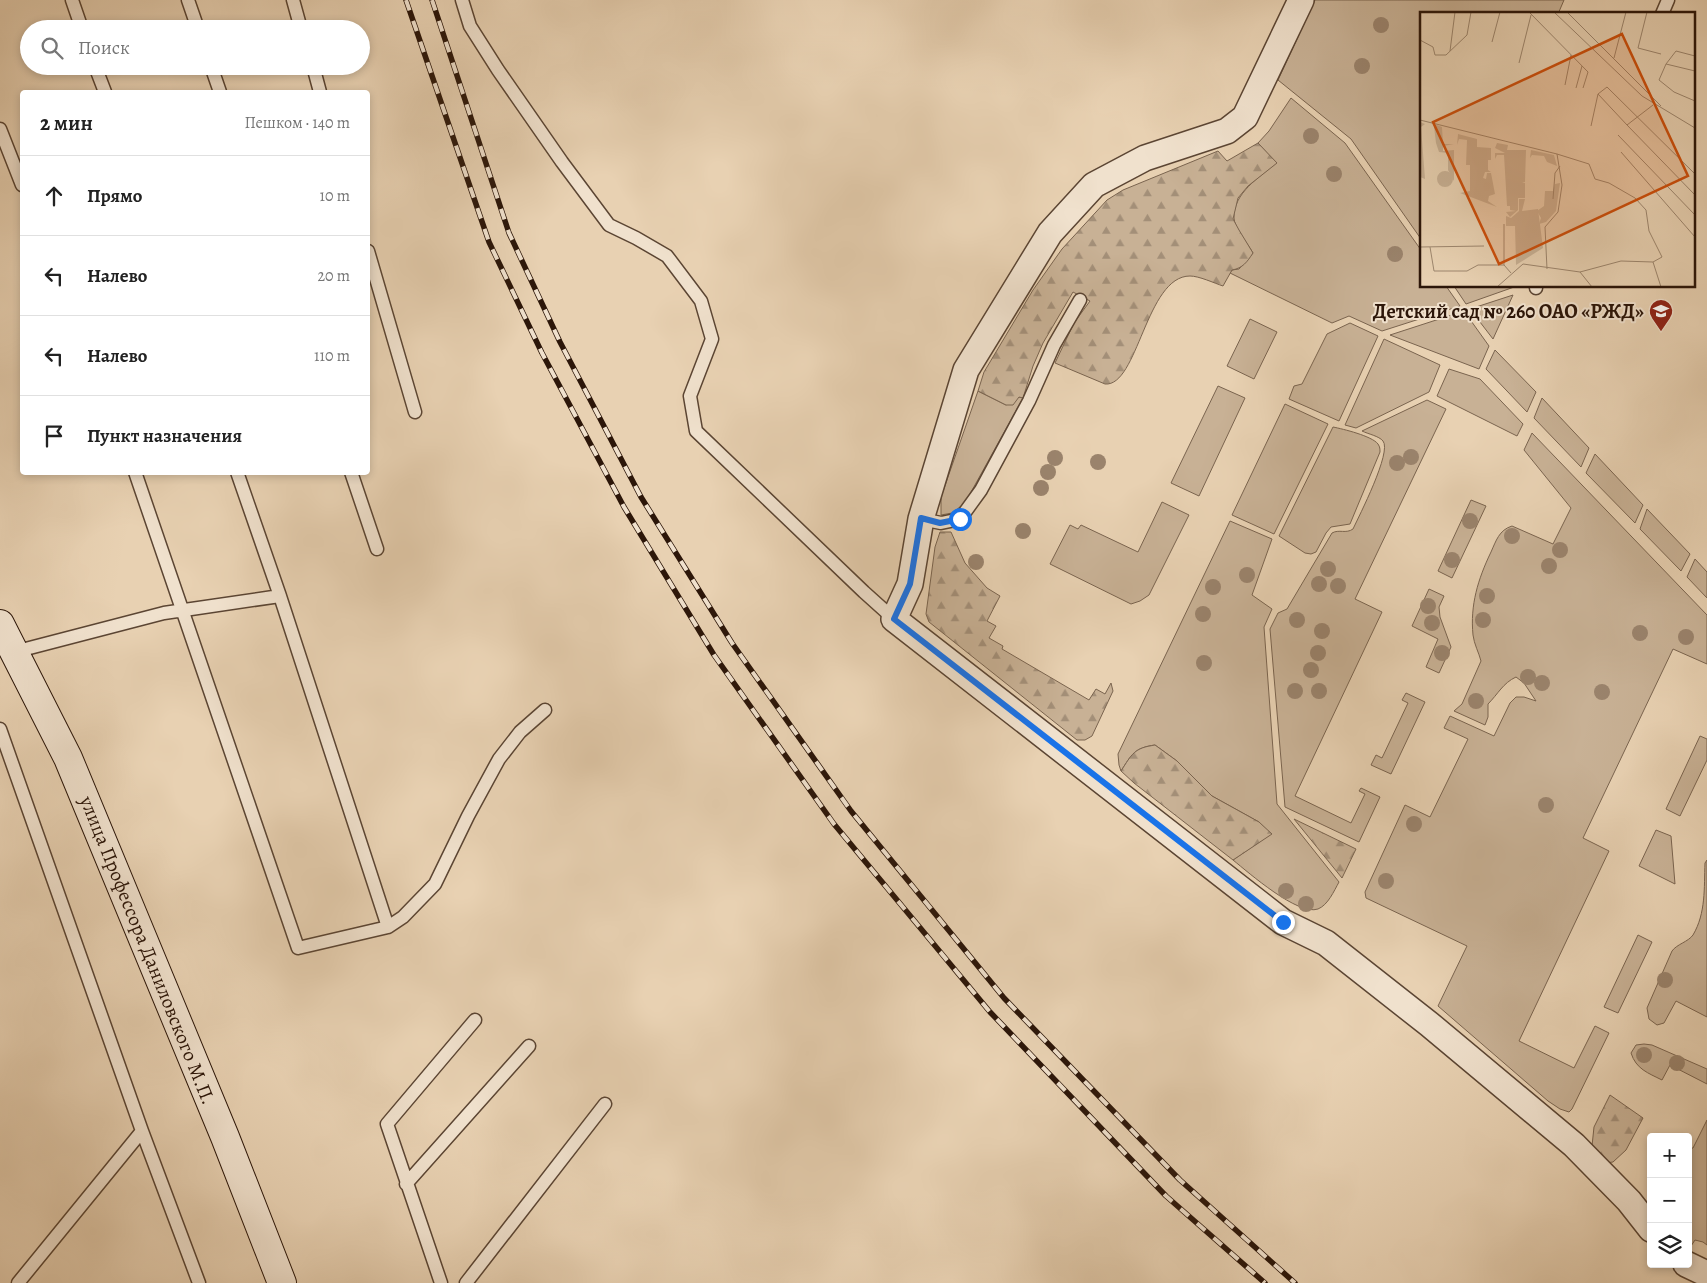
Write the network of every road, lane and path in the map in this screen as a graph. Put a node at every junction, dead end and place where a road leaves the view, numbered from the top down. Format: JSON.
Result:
{"nodes":[{"id":1,"x":72,"y":0,"type":"edge"},
{"id":2,"x":188,"y":0,"type":"edge"},
{"id":3,"x":293,"y":0,"type":"edge"},
{"id":4,"x":462,"y":0,"type":"edge"},
{"id":5,"x":1301,"y":0,"type":"edge"},
{"id":6,"x":1668,"y":0,"type":"edge"},
{"id":7,"x":1663,"y":12,"type":"edge"},
{"id":8,"x":79,"y":20,"type":"edge"},
{"id":9,"x":195,"y":20,"type":"edge"},
{"id":10,"x":299,"y":20,"type":"edge"},
{"id":11,"x":99,"y":75,"type":"edge"},
{"id":12,"x":214,"y":75,"type":"edge"},
{"id":13,"x":315,"y":75,"type":"edge"},
{"id":14,"x":104,"y":90,"type":"edge"},
{"id":15,"x":219,"y":90,"type":"edge"},
{"id":16,"x":319,"y":90,"type":"edge"},
{"id":17,"x":0,"y":129,"type":"edge"},
{"id":18,"x":20,"y":180,"type":"edge"},
{"id":19,"x":370,"y":258,"type":"edge"},
{"id":20,"x":1080,"y":300,"type":"dead end"},
{"id":21,"x":415,"y":412,"type":"dead end"},
{"id":22,"x":136,"y":475,"type":"edge"},
{"id":23,"x":238,"y":475,"type":"edge"},
{"id":24,"x":352,"y":475,"type":"edge"},
{"id":25,"x":921,"y":518,"type":"junction"},
{"id":26,"x":377,"y":549,"type":"dead end"},
{"id":27,"x":280,"y":596,"type":"junction"},
{"id":28,"x":182,"y":610,"type":"junction"},
{"id":29,"x":894,"y":619,"type":"junction"},
{"id":30,"x":0,"y":624,"type":"edge"},
{"id":31,"x":14,"y":652,"type":"junction"},
{"id":32,"x":545,"y":710,"type":"dead end"},
{"id":33,"x":0,"y":729,"type":"edge"},
{"id":34,"x":388,"y":927,"type":"junction"},
{"id":35,"x":475,"y":1020,"type":"dead end"},
{"id":36,"x":529,"y":1046,"type":"dead end"},
{"id":37,"x":605,"y":1104,"type":"dead end"},
{"id":38,"x":142,"y":1130,"type":"junction"},
{"id":39,"x":406,"y":1184,"type":"junction"},
{"id":40,"x":1647,"y":1224,"type":"edge"},
{"id":41,"x":1692,"y":1267,"type":"edge"},
{"id":42,"x":1707,"y":1274,"type":"edge"},
{"id":43,"x":18,"y":1283,"type":"edge"},
{"id":44,"x":199,"y":1283,"type":"edge"},
{"id":45,"x":282,"y":1283,"type":"edge"},
{"id":46,"x":440,"y":1283,"type":"edge"},
{"id":47,"x":466,"y":1283,"type":"edge"}],
"edges":[{"from":1,"to":8,"type":"lane"},
{"from":2,"to":9,"type":"lane"},
{"from":3,"to":10,"type":"lane"},
{"from":4,"to":29,"type":"lane"},
{"from":5,"to":25,"type":"street"},
{"from":6,"to":7,"type":"lane"},
{"from":11,"to":14,"type":"lane"},
{"from":12,"to":15,"type":"lane"},
{"from":13,"to":16,"type":"lane"},
{"from":17,"to":18,"type":"lane"},
{"from":19,"to":21,"type":"lane"},
{"from":20,"to":25,"type":"lane"},
{"from":22,"to":28,"type":"lane"},
{"from":23,"to":27,"type":"lane"},
{"from":24,"to":26,"type":"lane"},
{"from":25,"to":29,"type":"street"},
{"from":27,"to":28,"type":"lane"},
{"from":27,"to":34,"type":"lane"},
{"from":28,"to":31,"type":"lane"},
{"from":28,"to":34,"type":"lane"},
{"from":29,"to":40,"type":"street"},
{"from":30,"to":31,"type":"main road","name":"улица Профессора Даниловского М.П."},
{"from":31,"to":45,"type":"main road","name":"улица Профессора Даниловского М.П."},
{"from":32,"to":34,"type":"lane"},
{"from":33,"to":38,"type":"lane"},
{"from":35,"to":39,"type":"lane"},
{"from":36,"to":39,"type":"lane"},
{"from":37,"to":47,"type":"lane"},
{"from":38,"to":43,"type":"lane"},
{"from":38,"to":44,"type":"lane"},
{"from":39,"to":46,"type":"lane"},
{"from":41,"to":42,"type":"street"}]}
